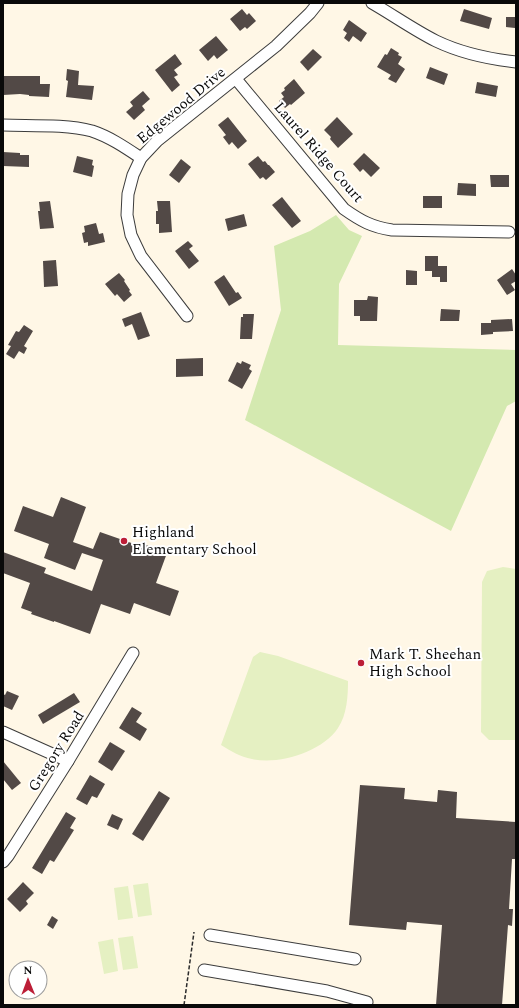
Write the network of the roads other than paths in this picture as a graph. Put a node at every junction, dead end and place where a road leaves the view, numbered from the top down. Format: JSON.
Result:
{"nodes":[{"id":1,"x":318,"y":3,"type":"edge"},
{"id":2,"x":372,"y":3,"type":"edge"},
{"id":3,"x":516,"y":62,"type":"edge"},
{"id":4,"x":236,"y":79,"type":"junction"},
{"id":5,"x":3,"y":125,"type":"edge"},
{"id":6,"x":141,"y":158,"type":"junction"},
{"id":7,"x":509,"y":232,"type":"dead end"},
{"id":8,"x":187,"y":316,"type":"dead end"},
{"id":9,"x":133,"y":653,"type":"dead end"},
{"id":10,"x":3,"y":732,"type":"edge"},
{"id":11,"x":68,"y":761,"type":"junction"},
{"id":12,"x":3,"y":862,"type":"edge"},
{"id":13,"x":210,"y":935,"type":"dead end"},
{"id":14,"x":355,"y":960,"type":"dead end"},
{"id":15,"x":204,"y":970,"type":"dead end"},
{"id":16,"x":367,"y":1002,"type":"dead end"}],
"edges":[{"from":1,"to":4,"type":"street","name":"Edgewood Drive"},
{"from":2,"to":3,"type":"street"},
{"from":4,"to":6,"type":"street","name":"Edgewood Drive"},
{"from":4,"to":7,"type":"street","name":"Laurel Ridge Court"},
{"from":5,"to":6,"type":"street"},
{"from":6,"to":8,"type":"street","name":"Edgewood Drive"},
{"from":9,"to":11,"type":"street","name":"Gregory Road"},
{"from":10,"to":11,"type":"street"},
{"from":11,"to":12,"type":"street","name":"Gregory Road"},
{"from":13,"to":14,"type":"street"},
{"from":15,"to":16,"type":"street"}]}
